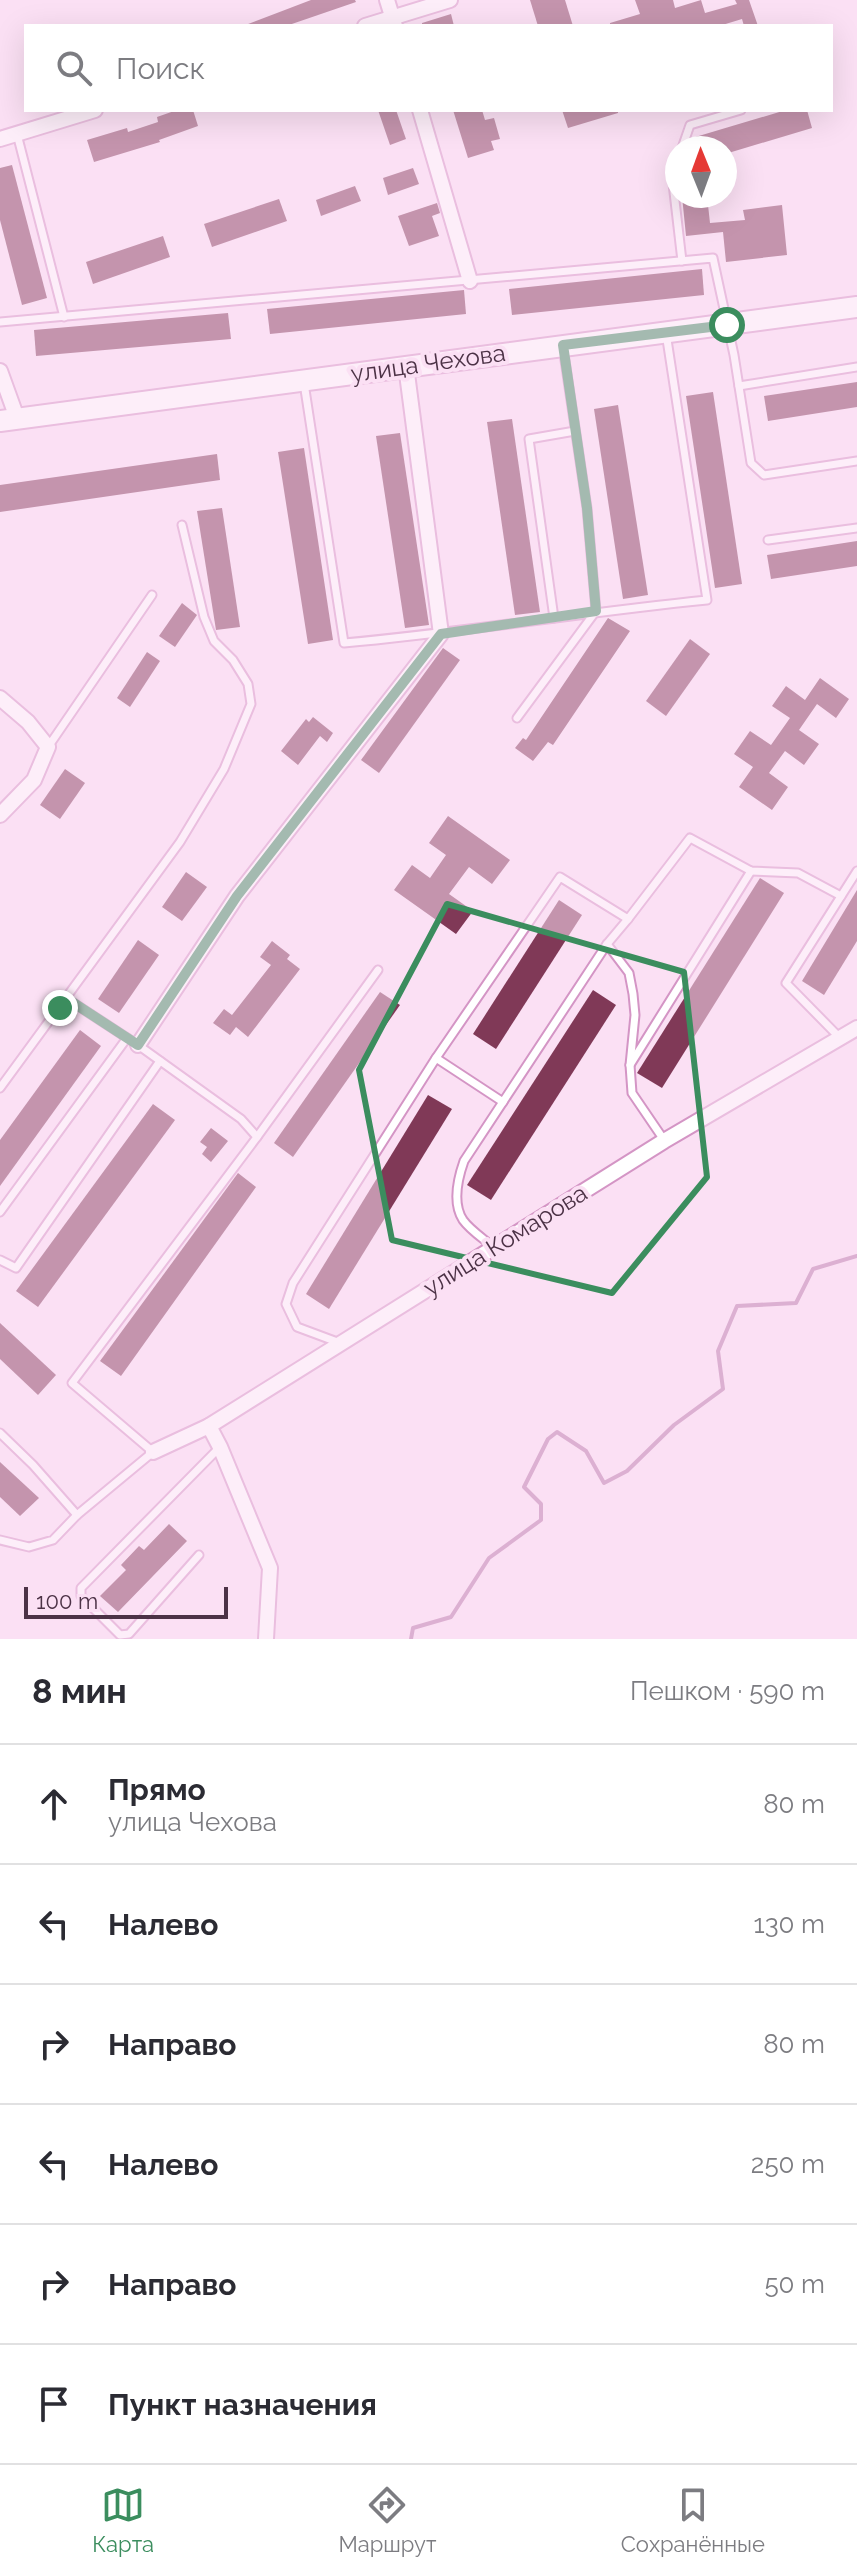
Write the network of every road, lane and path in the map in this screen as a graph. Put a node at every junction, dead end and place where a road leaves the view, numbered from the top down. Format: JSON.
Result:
{"nodes":[{"id":1,"x":387,"y":0,"type":"edge"},
{"id":2,"x":450,"y":0,"type":"edge"},
{"id":3,"x":394,"y":22,"type":"edge"},
{"id":4,"x":88,"y":112,"type":"edge"},
{"id":5,"x":421,"y":112,"type":"edge"},
{"id":6,"x":734,"y":112,"type":"edge"},
{"id":7,"x":17,"y":134,"type":"junction"},
{"id":8,"x":686,"y":136,"type":"edge"},
{"id":9,"x":0,"y":139,"type":"edge"},
{"id":10,"x":676,"y":208,"type":"edge"},
{"id":11,"x":682,"y":261,"type":"junction"},
{"id":12,"x":470,"y":281,"type":"junction"},
{"id":13,"x":857,"y":307,"type":"edge"},
{"id":14,"x":64,"y":317,"type":"junction"},
{"id":15,"x":0,"y":322,"type":"edge"},
{"id":16,"x":727,"y":325,"type":"junction"},
{"id":17,"x":665,"y":332,"type":"junction"},
{"id":18,"x":563,"y":345,"type":"junction"},
{"id":19,"x":406,"y":366,"type":"junction"},
{"id":20,"x":857,"y":367,"type":"edge"},
{"id":21,"x":0,"y":371,"type":"edge"},
{"id":22,"x":304,"y":380,"type":"junction"},
{"id":23,"x":739,"y":386,"type":"junction"},
{"id":24,"x":8,"y":419,"type":"edge"},
{"id":25,"x":575,"y":431,"type":"junction"},
{"id":26,"x":857,"y":461,"type":"edge"},
{"id":27,"x":182,"y":525,"type":"dead end"},
{"id":28,"x":857,"y":528,"type":"edge"},
{"id":29,"x":768,"y":540,"type":"dead end"},
{"id":30,"x":152,"y":595,"type":"dead end"},
{"id":31,"x":596,"y":611,"type":"junction"},
{"id":32,"x":554,"y":618,"type":"junction"},
{"id":33,"x":441,"y":634,"type":"junction"},
{"id":34,"x":0,"y":698,"type":"edge"},
{"id":35,"x":517,"y":718,"type":"dead end"},
{"id":36,"x":48,"y":747,"type":"junction"},
{"id":37,"x":0,"y":815,"type":"edge"},
{"id":38,"x":751,"y":871,"type":"junction"},
{"id":39,"x":857,"y":871,"type":"edge"},
{"id":40,"x":841,"y":896,"type":"junction"},
{"id":41,"x":628,"y":919,"type":"junction"},
{"id":42,"x":607,"y":944,"type":"junction"},
{"id":43,"x":378,"y":970,"type":"dead end"},
{"id":44,"x":66,"y":998,"type":"junction"},
{"id":45,"x":857,"y":1028,"type":"edge"},
{"id":46,"x":840,"y":1038,"type":"junction"},
{"id":47,"x":132,"y":1041,"type":"junction"},
{"id":48,"x":436,"y":1058,"type":"junction"},
{"id":49,"x":160,"y":1061,"type":"junction"},
{"id":50,"x":630,"y":1065,"type":"junction"},
{"id":51,"x":0,"y":1088,"type":"edge"},
{"id":52,"x":503,"y":1102,"type":"junction"},
{"id":53,"x":257,"y":1137,"type":"junction"},
{"id":54,"x":664,"y":1141,"type":"junction"},
{"id":55,"x":0,"y":1212,"type":"edge"},
{"id":56,"x":494,"y":1248,"type":"junction"},
{"id":57,"x":0,"y":1260,"type":"edge"},
{"id":58,"x":340,"y":1343,"type":"junction"},
{"id":59,"x":209,"y":1426,"type":"junction"},
{"id":60,"x":0,"y":1433,"type":"edge"},
{"id":61,"x":220,"y":1447,"type":"junction"},
{"id":62,"x":153,"y":1452,"type":"junction"},
{"id":63,"x":77,"y":1515,"type":"junction"},
{"id":64,"x":0,"y":1540,"type":"edge"},
{"id":65,"x":199,"y":1555,"type":"dead end"},
{"id":66,"x":266,"y":1639,"type":"edge"}],
"edges":[{"from":1,"to":3,"type":"street"},
{"from":2,"to":3,"type":"street"},
{"from":4,"to":7,"type":"street"},
{"from":5,"to":12,"type":"street"},
{"from":6,"to":8,"type":"lane"},
{"from":7,"to":9,"type":"street"},
{"from":7,"to":14,"type":"lane"},
{"from":10,"to":11,"type":"lane"},
{"from":11,"to":12,"type":"lane"},
{"from":11,"to":16,"type":"lane"},
{"from":12,"to":14,"type":"lane"},
{"from":13,"to":16,"type":"main road","name":"улица Чехова"},
{"from":14,"to":15,"type":"lane"},
{"from":16,"to":17,"type":"main road","name":"улица Чехова"},
{"from":16,"to":23,"type":"lane"},
{"from":17,"to":18,"type":"main road","name":"улица Чехова"},
{"from":17,"to":31,"type":"lane"},
{"from":18,"to":19,"type":"main road","name":"улица Чехова"},
{"from":18,"to":25,"type":"lane"},
{"from":19,"to":22,"type":"main road","name":"улица Чехова"},
{"from":19,"to":33,"type":"street"},
{"from":20,"to":23,"type":"lane"},
{"from":21,"to":24,"type":"street"},
{"from":22,"to":24,"type":"main road","name":"улица Чехова"},
{"from":22,"to":33,"type":"lane"},
{"from":23,"to":26,"type":"lane"},
{"from":25,"to":31,"type":"lane"},
{"from":25,"to":32,"type":"lane"},
{"from":27,"to":44,"type":"lane"},
{"from":28,"to":29,"type":"lane"},
{"from":30,"to":36,"type":"lane"},
{"from":31,"to":32,"type":"lane"},
{"from":31,"to":35,"type":"lane"},
{"from":32,"to":33,"type":"lane"},
{"from":33,"to":47,"type":"street"},
{"from":34,"to":36,"type":"street"},
{"from":36,"to":37,"type":"street"},
{"from":38,"to":40,"type":"lane"},
{"from":38,"to":41,"type":"lane"},
{"from":38,"to":50,"type":"lane"},
{"from":39,"to":40,"type":"lane"},
{"from":40,"to":46,"type":"lane"},
{"from":41,"to":42,"type":"lane"},
{"from":41,"to":48,"type":"lane"},
{"from":42,"to":50,"type":"lane"},
{"from":42,"to":52,"type":"lane"},
{"from":43,"to":53,"type":"lane"},
{"from":44,"to":47,"type":"lane"},
{"from":44,"to":51,"type":"lane"},
{"from":45,"to":46,"type":"street","name":"улица Комарова"},
{"from":46,"to":54,"type":"street","name":"улица Комарова"},
{"from":47,"to":49,"type":"lane"},
{"from":47,"to":55,"type":"lane"},
{"from":48,"to":52,"type":"lane"},
{"from":48,"to":58,"type":"lane"},
{"from":49,"to":53,"type":"lane"},
{"from":49,"to":57,"type":"lane"},
{"from":50,"to":54,"type":"lane"},
{"from":52,"to":56,"type":"lane"},
{"from":53,"to":62,"type":"lane"},
{"from":54,"to":56,"type":"street","name":"улица Комарова"},
{"from":56,"to":58,"type":"street","name":"улица Комарова"},
{"from":58,"to":59,"type":"street","name":"улица Комарова"},
{"from":59,"to":61,"type":"street"},
{"from":59,"to":62,"type":"street","name":"улица Комарова"},
{"from":60,"to":63,"type":"lane"},
{"from":61,"to":65,"type":"lane"},
{"from":61,"to":66,"type":"street"},
{"from":62,"to":63,"type":"lane"},
{"from":63,"to":64,"type":"lane"}]}
